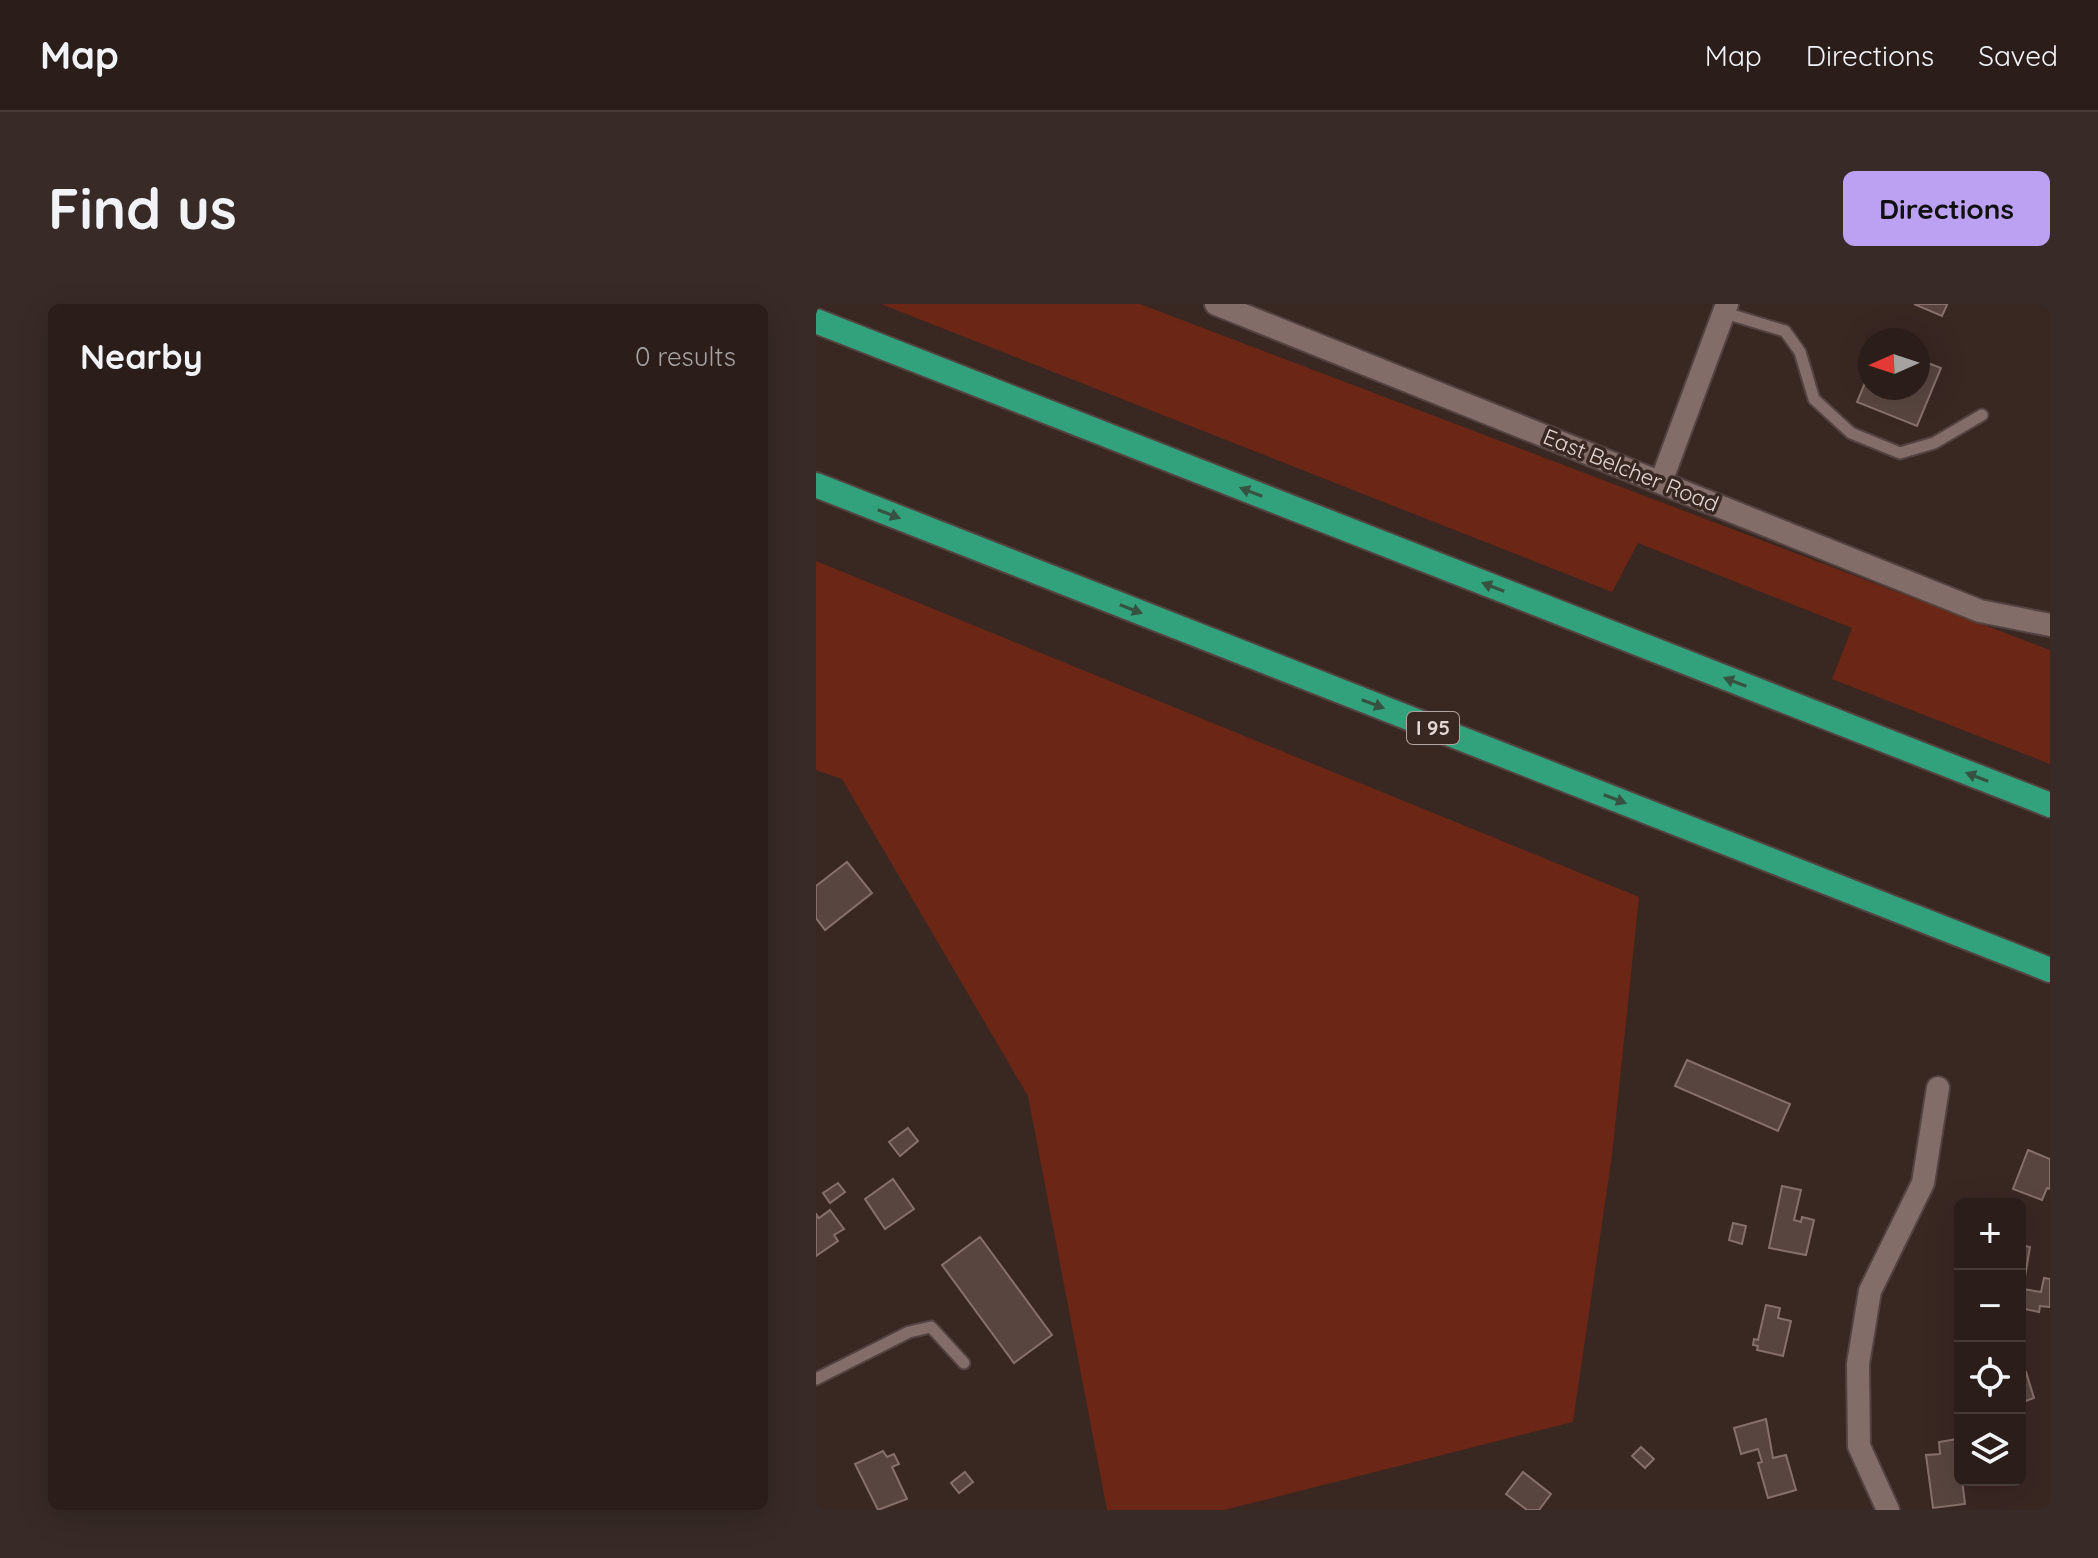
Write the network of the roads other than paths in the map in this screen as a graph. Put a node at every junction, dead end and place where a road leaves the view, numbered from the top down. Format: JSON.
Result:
{"nodes":[{"id":1,"x":1216,"y":304,"type":"edge"},
{"id":2,"x":1726,"y":308,"type":"edge"},
{"id":3,"x":816,"y":321,"type":"edge"},
{"id":4,"x":1982,"y":415,"type":"dead end"},
{"id":5,"x":1661,"y":482,"type":"junction"},
{"id":6,"x":816,"y":485,"type":"edge"},
{"id":7,"x":2050,"y":625,"type":"edge"},
{"id":8,"x":2050,"y":805,"type":"edge"},
{"id":9,"x":2050,"y":970,"type":"edge"},
{"id":10,"x":1938,"y":1088,"type":"dead end"},
{"id":11,"x":964,"y":1363,"type":"dead end"},
{"id":12,"x":816,"y":1379,"type":"edge"},
{"id":13,"x":1888,"y":1510,"type":"edge"}],
"edges":[{"from":1,"to":5,"type":"street","name":"East Belcher Road"},
{"from":2,"to":4,"type":"lane"},
{"from":2,"to":5,"type":"street"},
{"from":8,"to":3,"type":"highway","one_way":true},
{"from":5,"to":7,"type":"street","name":"East Belcher Road"},
{"from":6,"to":9,"type":"highway","number":"I 95","one_way":true},
{"from":10,"to":13,"type":"street"},
{"from":11,"to":12,"type":"lane"}]}
